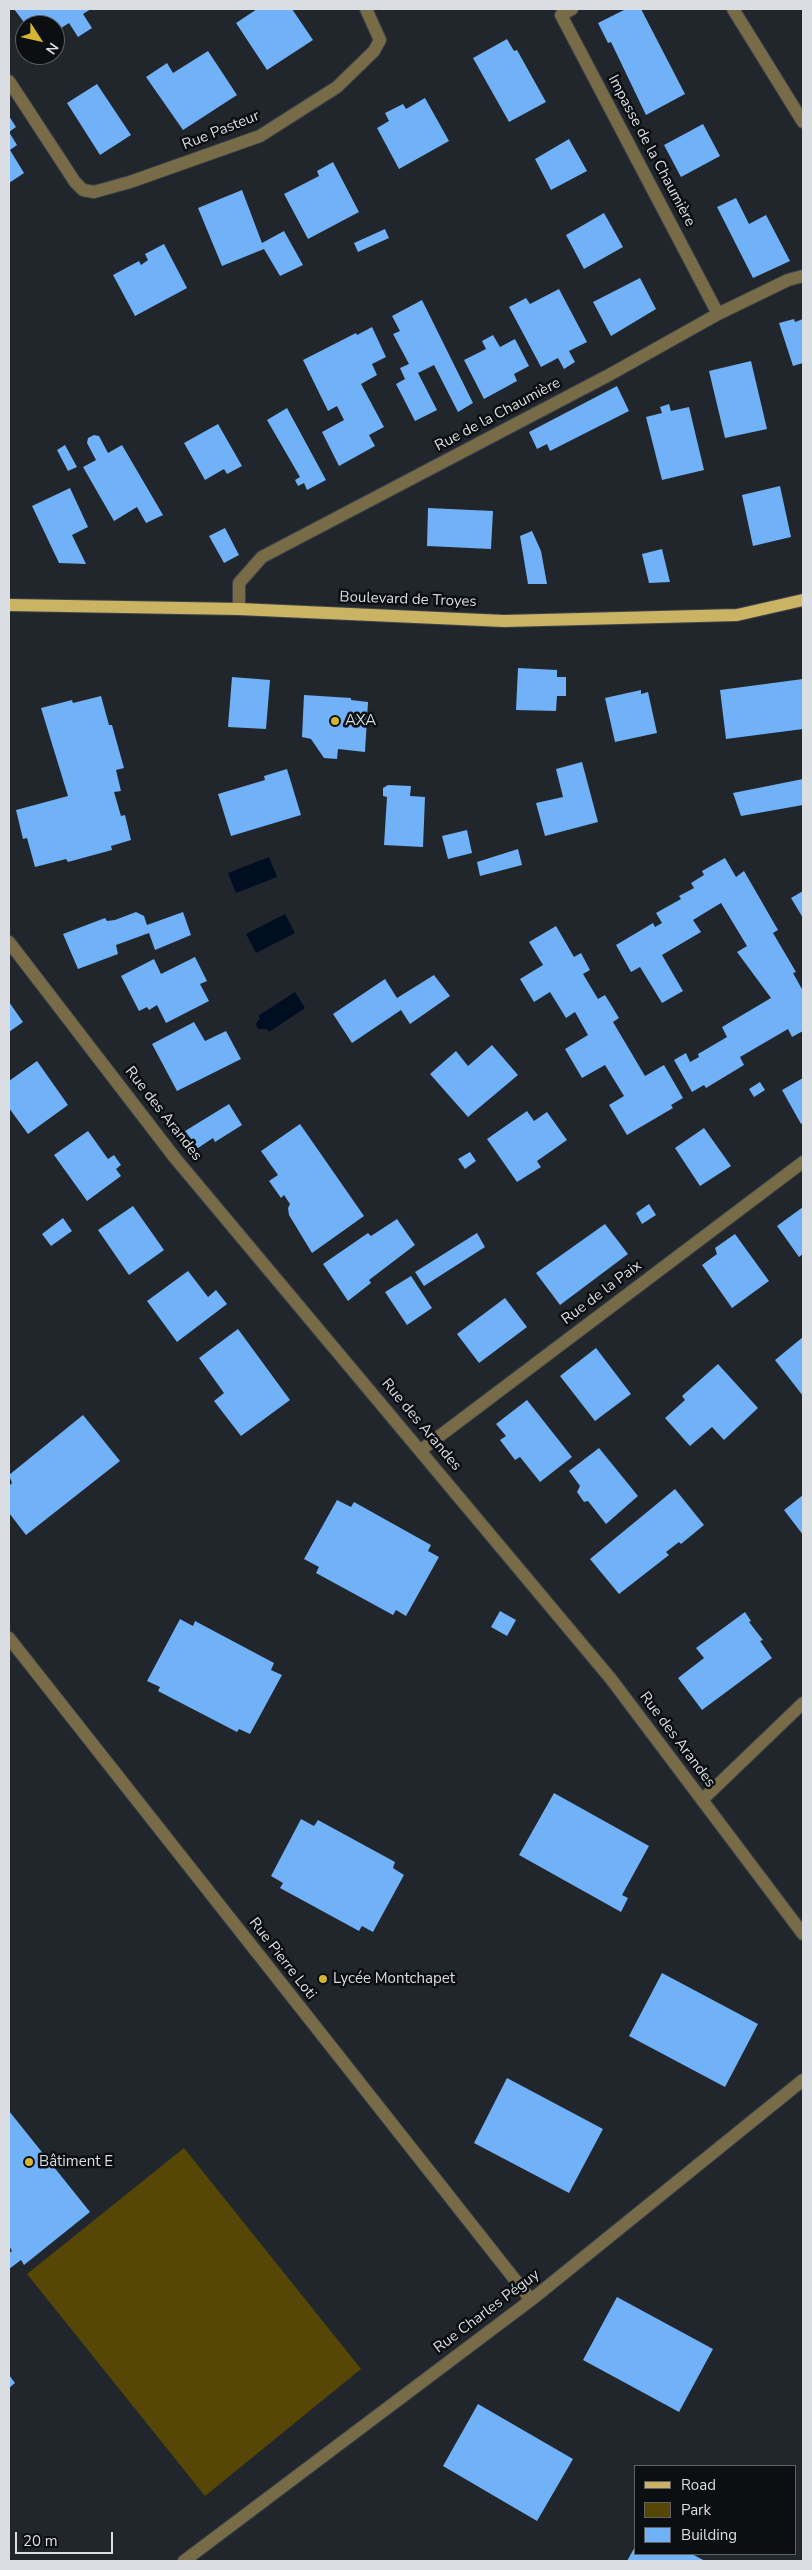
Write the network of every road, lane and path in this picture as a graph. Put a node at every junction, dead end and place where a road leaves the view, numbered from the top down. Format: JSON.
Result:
{"nodes":[{"id":1,"x":366,"y":9,"type":"edge"},
{"id":2,"x":572,"y":9,"type":"edge"},
{"id":3,"x":733,"y":9,"type":"edge"},
{"id":4,"x":9,"y":81,"type":"edge"},
{"id":5,"x":803,"y":122,"type":"edge"},
{"id":6,"x":803,"y":276,"type":"edge"},
{"id":7,"x":718,"y":314,"type":"junction"},
{"id":8,"x":803,"y":600,"type":"edge"},
{"id":9,"x":9,"y":605,"type":"edge"},
{"id":10,"x":239,"y":609,"type":"junction"},
{"id":11,"x":9,"y":942,"type":"edge"},
{"id":12,"x":803,"y":1162,"type":"edge"},
{"id":13,"x":421,"y":1450,"type":"junction"},
{"id":14,"x":9,"y":1638,"type":"edge"},
{"id":15,"x":803,"y":1703,"type":"edge"},
{"id":16,"x":702,"y":1800,"type":"junction"},
{"id":17,"x":803,"y":1934,"type":"edge"},
{"id":18,"x":803,"y":2080,"type":"edge"},
{"id":19,"x":531,"y":2300,"type":"junction"},
{"id":20,"x":184,"y":2561,"type":"edge"}],
"edges":[{"from":1,"to":4,"type":"street","name":"Rue Pasteur"},
{"from":2,"to":7,"type":"street","name":"Impasse de la Chaumière"},
{"from":3,"to":5,"type":"street"},
{"from":6,"to":7,"type":"street","name":"Rue de la Chaumière"},
{"from":7,"to":10,"type":"street","name":"Rue de la Chaumière"},
{"from":8,"to":10,"type":"main road","name":"Boulevard de Troyes"},
{"from":9,"to":10,"type":"main road","name":"Boulevard de Troyes"},
{"from":11,"to":13,"type":"street","name":"Rue des Arandes"},
{"from":12,"to":13,"type":"street","name":"Rue de la Paix"},
{"from":13,"to":16,"type":"street","name":"Rue des Arandes"},
{"from":14,"to":19,"type":"street","name":"Rue Pierre Loti"},
{"from":15,"to":16,"type":"street"},
{"from":16,"to":17,"type":"street","name":"Rue des Arandes"},
{"from":18,"to":19,"type":"street","name":"Rue Charles Péguy"},
{"from":19,"to":20,"type":"street","name":"Rue Charles Péguy"}]}
